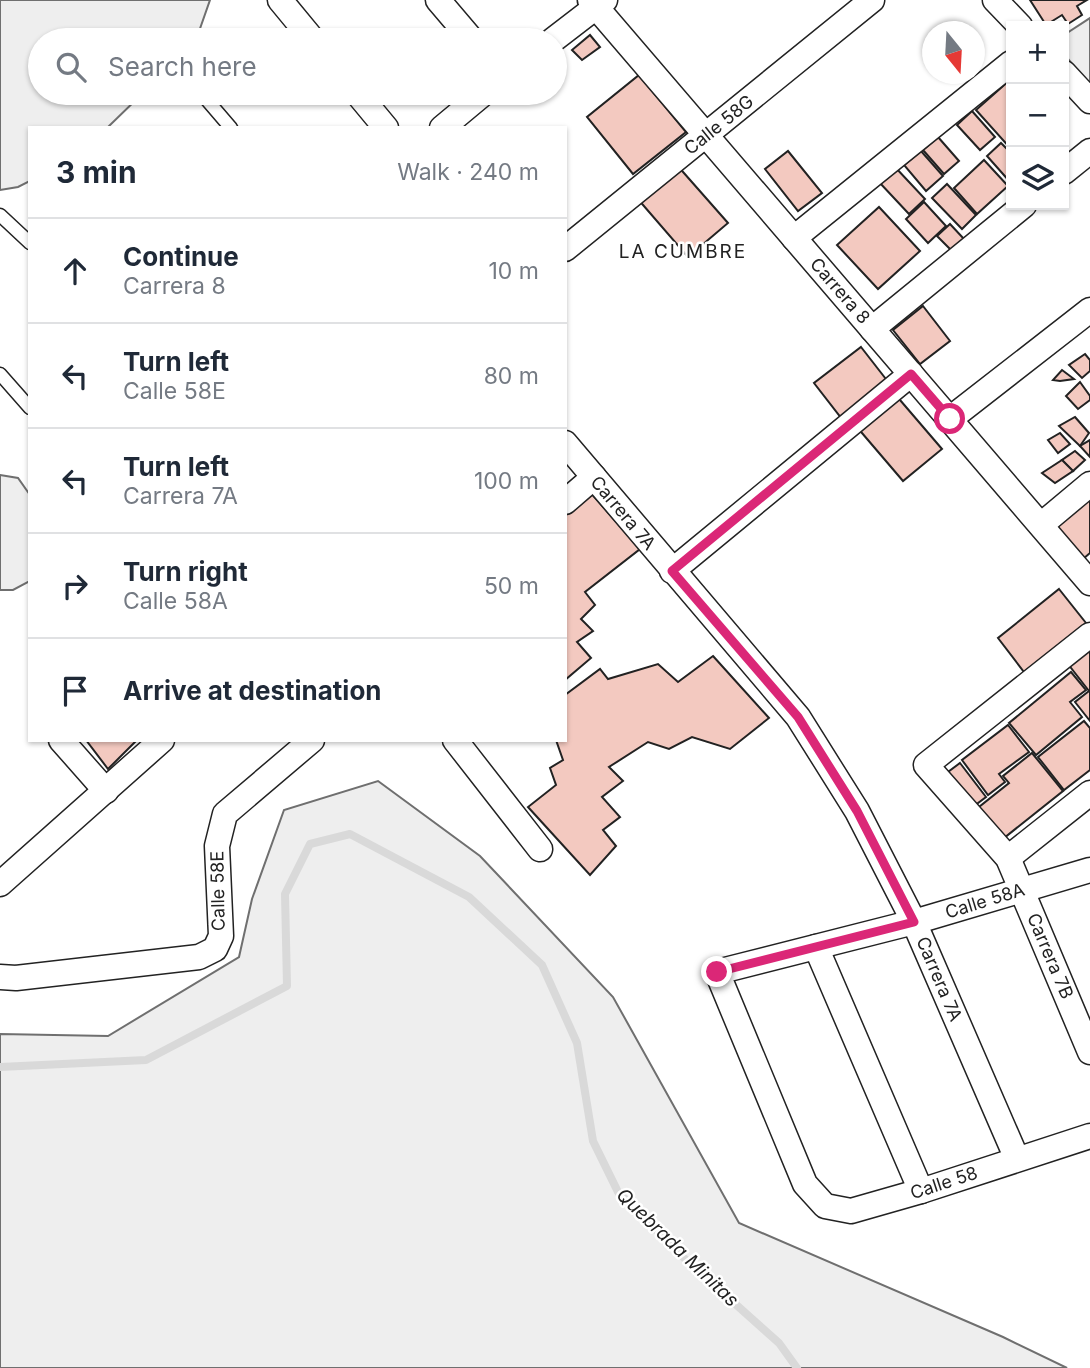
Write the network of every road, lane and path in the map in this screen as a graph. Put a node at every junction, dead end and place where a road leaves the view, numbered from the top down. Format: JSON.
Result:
{"nodes":[{"id":1,"x":281,"y":0,"type":"edge"},
{"id":2,"x":438,"y":0,"type":"edge"},
{"id":3,"x":872,"y":0,"type":"edge"},
{"id":4,"x":995,"y":0,"type":"edge"},
{"id":5,"x":597,"y":3,"type":"edge"},
{"id":6,"x":1015,"y":21,"type":"edge"},
{"id":7,"x":303,"y":28,"type":"edge"},
{"id":8,"x":462,"y":28,"type":"edge"},
{"id":9,"x":567,"y":28,"type":"edge"},
{"id":10,"x":1006,"y":66,"type":"edge"},
{"id":11,"x":1069,"y":78,"type":"edge"},
{"id":12,"x":1090,"y":101,"type":"edge"},
{"id":13,"x":211,"y":105,"type":"edge"},
{"id":14,"x":367,"y":105,"type":"edge"},
{"id":15,"x":470,"y":105,"type":"edge"},
{"id":16,"x":229,"y":126,"type":"edge"},
{"id":17,"x":384,"y":126,"type":"edge"},
{"id":18,"x":444,"y":126,"type":"edge"},
{"id":19,"x":706,"y":135,"type":"junction"},
{"id":20,"x":1090,"y":151,"type":"edge"},
{"id":21,"x":1069,"y":168,"type":"edge"},
{"id":22,"x":1018,"y":210,"type":"edge"},
{"id":23,"x":0,"y":215,"type":"edge"},
{"id":24,"x":794,"y":237,"type":"junction"},
{"id":25,"x":28,"y":241,"type":"edge"},
{"id":26,"x":567,"y":247,"type":"edge"},
{"id":27,"x":1090,"y":310,"type":"edge"},
{"id":28,"x":872,"y":329,"type":"junction"},
{"id":29,"x":0,"y":374,"type":"edge"},
{"id":30,"x":911,"y":374,"type":"junction"},
{"id":31,"x":28,"y":406,"type":"edge"},
{"id":32,"x":950,"y":419,"type":"junction"},
{"id":33,"x":567,"y":445,"type":"edge"},
{"id":34,"x":594,"y":477,"type":"junction"},
{"id":35,"x":1090,"y":484,"type":"edge"},
{"id":36,"x":567,"y":500,"type":"edge"},
{"id":37,"x":1041,"y":525,"type":"junction"},
{"id":38,"x":672,"y":571,"type":"junction"},
{"id":39,"x":1090,"y":583,"type":"edge"},
{"id":40,"x":1090,"y":635,"type":"edge"},
{"id":41,"x":63,"y":742,"type":"edge"},
{"id":42,"x":160,"y":742,"type":"edge"},
{"id":43,"x":310,"y":742,"type":"edge"},
{"id":44,"x":457,"y":742,"type":"edge"},
{"id":45,"x":106,"y":791,"type":"junction"},
{"id":46,"x":1090,"y":793,"type":"edge"},
{"id":47,"x":540,"y":849,"type":"dead end"},
{"id":48,"x":1009,"y":858,"type":"junction"},
{"id":49,"x":1090,"y":870,"type":"edge"},
{"id":50,"x":0,"y":884,"type":"edge"},
{"id":51,"x":1022,"y":890,"type":"junction"},
{"id":52,"x":914,"y":922,"type":"junction"},
{"id":53,"x":816,"y":947,"type":"junction"},
{"id":54,"x":0,"y":977,"type":"edge"},
{"id":55,"x":1090,"y":1052,"type":"edge"},
{"id":56,"x":1090,"y":1136,"type":"edge"},
{"id":57,"x":1017,"y":1158,"type":"junction"},
{"id":58,"x":805,"y":1184,"type":"joint"},
{"id":59,"x":921,"y":1191,"type":"junction"}],
"edges":[{"from":1,"to":7,"type":"street"},
{"from":2,"to":8,"type":"street"},
{"from":3,"to":19,"type":"street","name":"Calle 58G"},
{"from":4,"to":6,"type":"street"},
{"from":5,"to":9,"type":"street"},
{"from":5,"to":19,"type":"street","name":"Carrera 8"},
{"from":10,"to":24,"type":"street"},
{"from":11,"to":12,"type":"street"},
{"from":13,"to":16,"type":"lane"},
{"from":14,"to":17,"type":"street"},
{"from":15,"to":18,"type":"street"},
{"from":19,"to":24,"type":"street","name":"Carrera 8"},
{"from":19,"to":26,"type":"street","name":"Calle 58G"},
{"from":20,"to":21,"type":"street"},
{"from":22,"to":28,"type":"street"},
{"from":23,"to":25,"type":"lane"},
{"from":24,"to":28,"type":"street","name":"Carrera 8"},
{"from":27,"to":32,"type":"street"},
{"from":28,"to":30,"type":"street","name":"Carrera 8"},
{"from":29,"to":31,"type":"lane"},
{"from":30,"to":32,"type":"street","name":"Carrera 8"},
{"from":30,"to":38,"type":"street"},
{"from":32,"to":37,"type":"street","name":"Carrera 8"},
{"from":33,"to":34,"type":"street","name":"Carrera 7A"},
{"from":34,"to":36,"type":"street"},
{"from":34,"to":38,"type":"street","name":"Carrera 7A"},
{"from":35,"to":37,"type":"street"},
{"from":37,"to":39,"type":"street","name":"Carrera 8"},
{"from":38,"to":52,"type":"street","name":"Carrera 7A"},
{"from":40,"to":48,"type":"street","name":"Carrera 7B"},
{"from":41,"to":45,"type":"street"},
{"from":42,"to":45,"type":"street"},
{"from":43,"to":54,"type":"street","name":"Calle 58E"},
{"from":44,"to":47,"type":"street"},
{"from":45,"to":50,"type":"street"},
{"from":46,"to":48,"type":"street"},
{"from":48,"to":51,"type":"street","name":"Carrera 7B"},
{"from":49,"to":51,"type":"street","name":"Calle 58A"},
{"from":51,"to":52,"type":"street","name":"Calle 58A"},
{"from":51,"to":55,"type":"street","name":"Carrera 7B"},
{"from":52,"to":53,"type":"street","name":"Calle 58A"},
{"from":52,"to":57,"type":"street","name":"Carrera 7A"},
{"from":53,"to":58,"type":"street","name":"Calle 58A"},
{"from":53,"to":59,"type":"street"},
{"from":56,"to":57,"type":"street","name":"Calle 58"},
{"from":57,"to":59,"type":"street","name":"Calle 58"},
{"from":58,"to":59,"type":"street","name":"Calle 58"}]}
